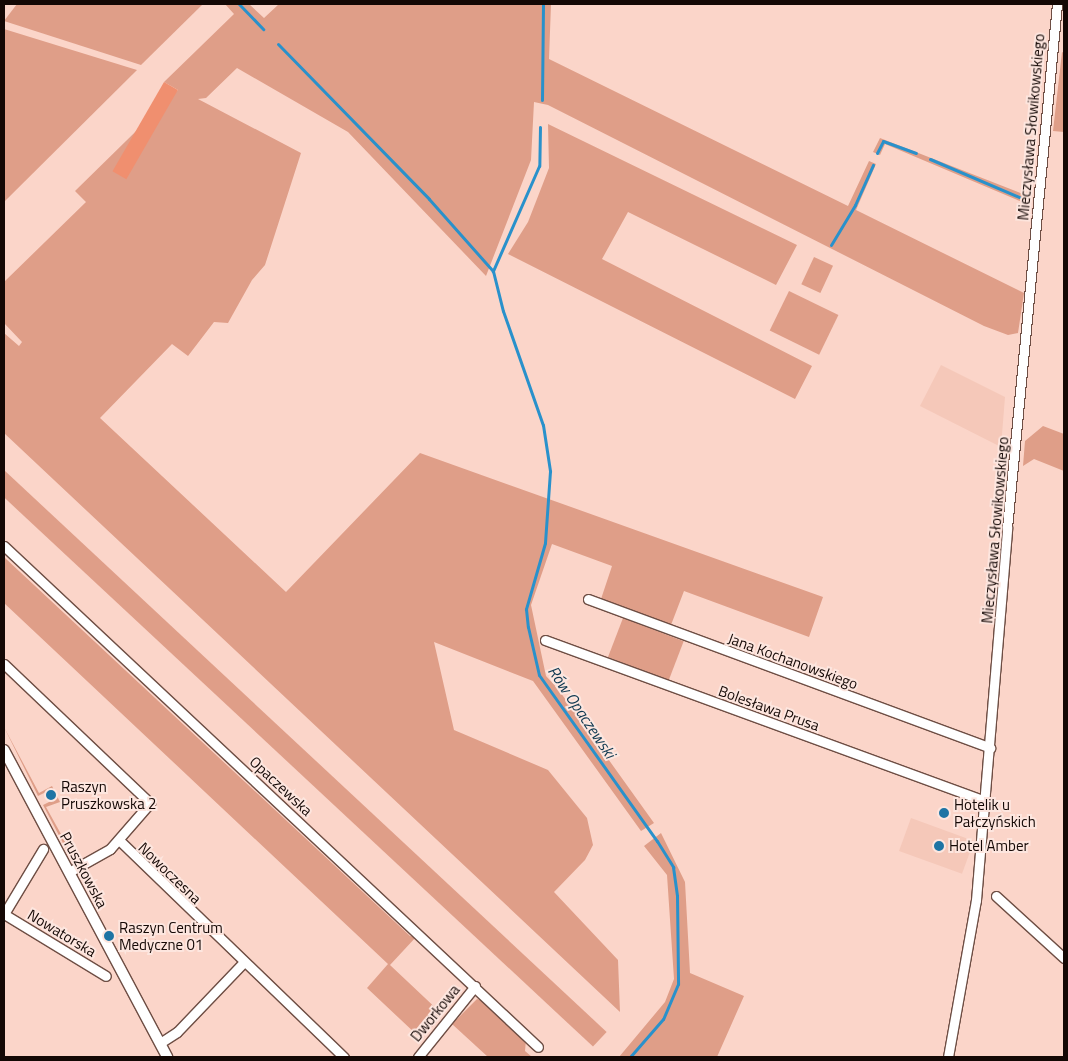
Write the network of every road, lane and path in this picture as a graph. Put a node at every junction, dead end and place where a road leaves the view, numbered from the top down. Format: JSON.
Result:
{"nodes":[{"id":1,"x":1057,"y":4,"type":"edge"},
{"id":2,"x":4,"y":546,"type":"edge"},
{"id":3,"x":588,"y":599,"type":"dead end"},
{"id":4,"x":544,"y":640,"type":"dead end"},
{"id":5,"x":4,"y":664,"type":"edge"},
{"id":6,"x":990,"y":748,"type":"junction"},
{"id":7,"x":4,"y":750,"type":"edge"},
{"id":8,"x":984,"y":801,"type":"junction"},
{"id":9,"x":119,"y":840,"type":"junction"},
{"id":10,"x":43,"y":849,"type":"dead end"},
{"id":11,"x":69,"y":872,"type":"junction"},
{"id":12,"x":996,"y":896,"type":"dead end"},
{"id":13,"x":4,"y":914,"type":"edge"},
{"id":14,"x":1064,"y":958,"type":"edge"},
{"id":15,"x":243,"y":963,"type":"junction"},
{"id":16,"x":106,"y":976,"type":"dead end"},
{"id":17,"x":475,"y":986,"type":"junction"},
{"id":18,"x":160,"y":1043,"type":"junction"},
{"id":19,"x":538,"y":1047,"type":"dead end"},
{"id":20,"x":167,"y":1057,"type":"edge"},
{"id":21,"x":344,"y":1057,"type":"edge"},
{"id":22,"x":418,"y":1057,"type":"edge"},
{"id":23,"x":948,"y":1057,"type":"edge"}],
"edges":[{"from":1,"to":6,"type":"street","name":"Mieczysława Słowikowskiego"},
{"from":2,"to":17,"type":"street","name":"Opaczewska"},
{"from":3,"to":6,"type":"street","name":"Jana Kochanowskiego"},
{"from":4,"to":8,"type":"street","name":"Bolesława Prusa"},
{"from":5,"to":9,"type":"street","name":"Nowoczesna"},
{"from":6,"to":8,"type":"street","name":"Mieczysława Słowikowskiego"},
{"from":7,"to":11,"type":"street","name":"Pruszkowska"},
{"from":8,"to":23,"type":"street","name":"Mieczysława Słowikowskiego"},
{"from":9,"to":11,"type":"street"},
{"from":9,"to":15,"type":"street","name":"Nowoczesna"},
{"from":10,"to":13,"type":"street","name":"Nowatorska"},
{"from":11,"to":18,"type":"street","name":"Pruszkowska"},
{"from":12,"to":14,"type":"street"},
{"from":13,"to":16,"type":"street","name":"Nowatorska"},
{"from":15,"to":18,"type":"street"},
{"from":15,"to":21,"type":"street","name":"Nowoczesna"},
{"from":17,"to":19,"type":"street","name":"Opaczewska"},
{"from":17,"to":22,"type":"street","name":"Dworkowa"},
{"from":18,"to":20,"type":"street","name":"Pruszkowska"}]}
